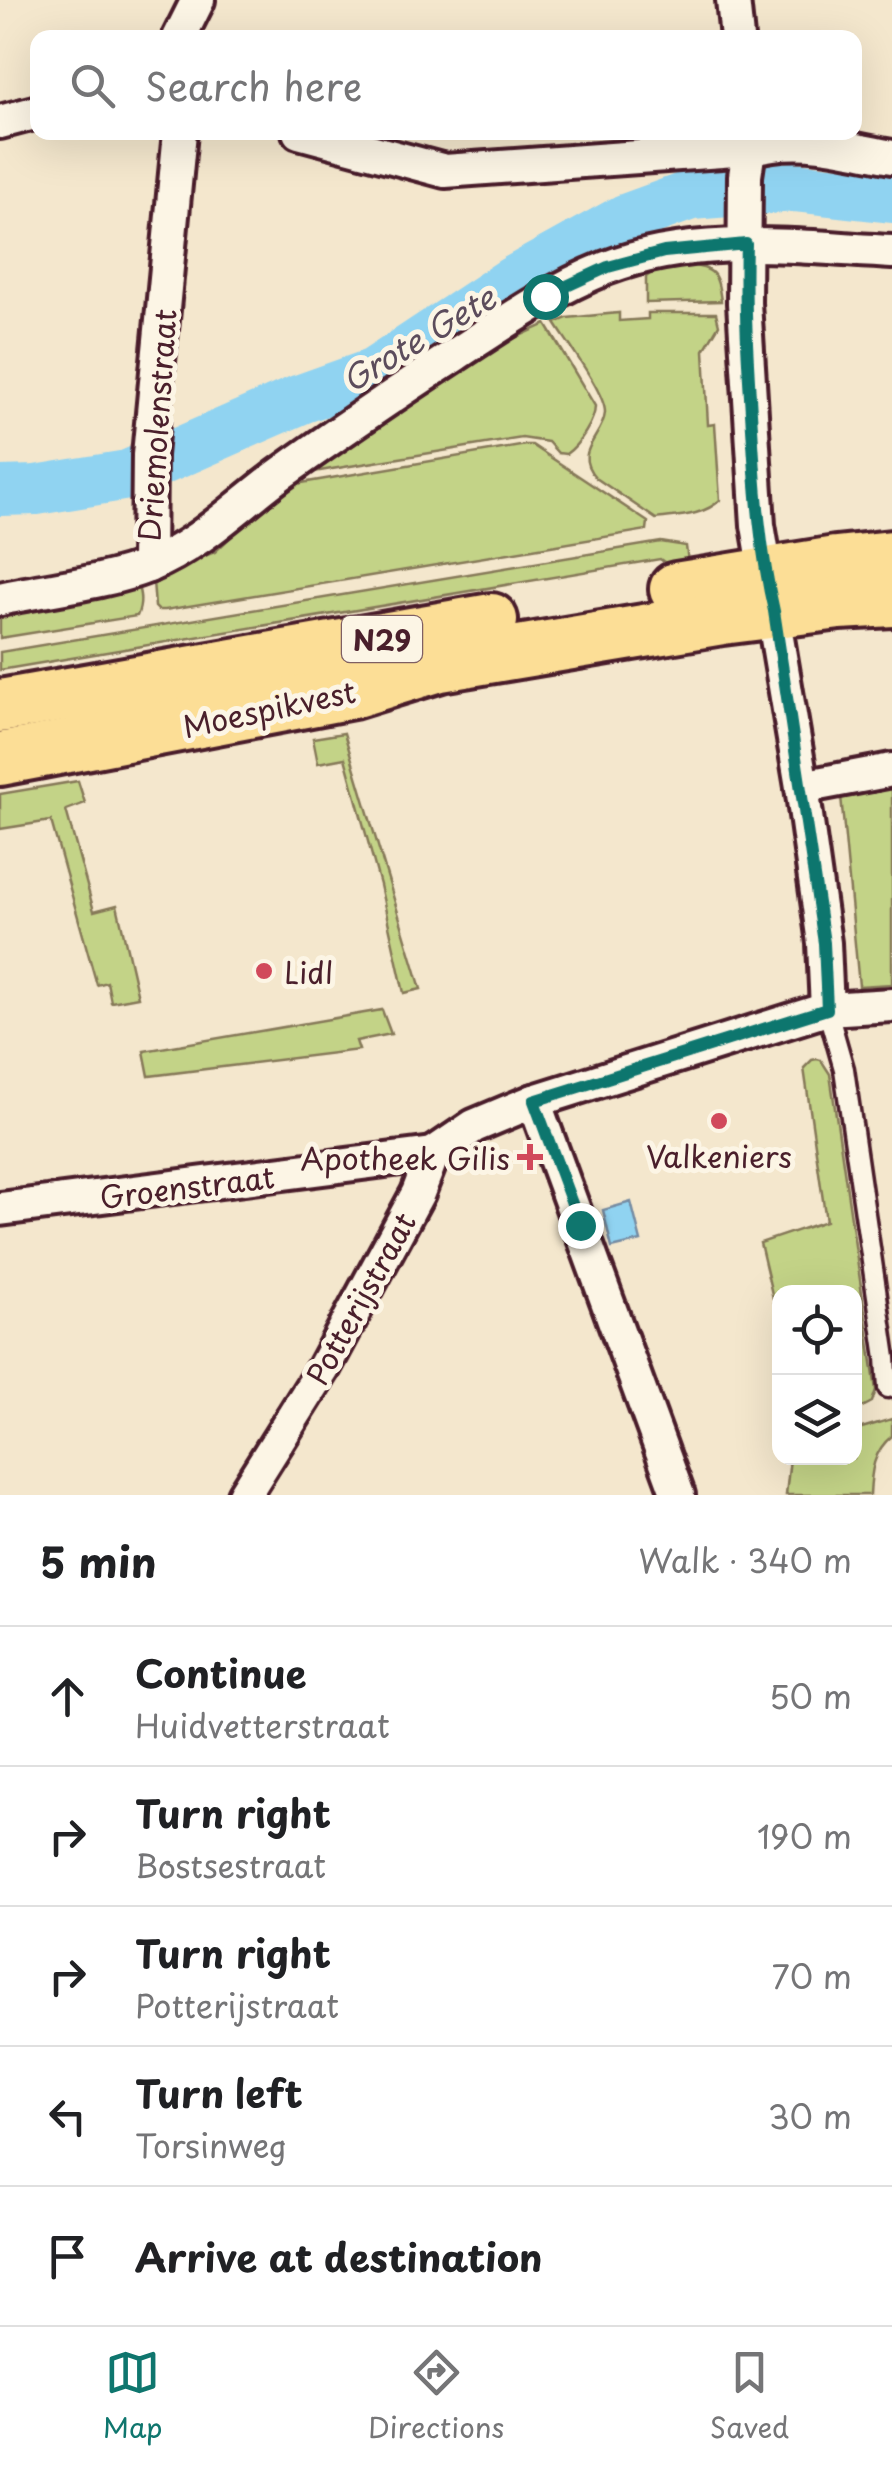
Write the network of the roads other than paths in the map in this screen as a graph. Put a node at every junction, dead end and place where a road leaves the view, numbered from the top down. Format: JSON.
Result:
{"nodes":[{"id":1,"x":198,"y":0,"type":"edge"},
{"id":2,"x":732,"y":0,"type":"edge"},
{"id":3,"x":183,"y":30,"type":"edge"},
{"id":4,"x":736,"y":30,"type":"edge"},
{"id":5,"x":30,"y":114,"type":"edge"},
{"id":6,"x":0,"y":122,"type":"edge"},
{"id":7,"x":179,"y":140,"type":"edge"},
{"id":8,"x":329,"y":140,"type":"edge"},
{"id":9,"x":892,"y":158,"type":"edge"},
{"id":10,"x":747,"y":164,"type":"edge"},
{"id":11,"x":746,"y":244,"type":"junction"},
{"id":12,"x":892,"y":252,"type":"edge"},
{"id":13,"x":892,"y":556,"type":"edge"},
{"id":14,"x":148,"y":566,"type":"junction"},
{"id":15,"x":770,"y":593,"type":"junction"},
{"id":16,"x":0,"y":599,"type":"edge"},
{"id":17,"x":892,"y":600,"type":"edge"},
{"id":18,"x":0,"y":706,"type":"edge"},
{"id":19,"x":0,"y":760,"type":"edge"},
{"id":20,"x":892,"y":770,"type":"edge"},
{"id":21,"x":802,"y":787,"type":"junction"},
{"id":22,"x":892,"y":1005,"type":"edge"},
{"id":23,"x":827,"y":1009,"type":"junction"},
{"id":24,"x":534,"y":1101,"type":"junction"},
{"id":25,"x":433,"y":1154,"type":"junction"},
{"id":26,"x":0,"y":1208,"type":"edge"},
{"id":27,"x":888,"y":1388,"type":"dead end"},
{"id":28,"x":244,"y":1495,"type":"edge"},
{"id":29,"x":678,"y":1495,"type":"edge"}],
"edges":[{"from":1,"to":3,"type":"street"},
{"from":2,"to":4,"type":"street"},
{"from":5,"to":6,"type":"street"},
{"from":7,"to":14,"type":"street","name":"Driemolenstraat"},
{"from":8,"to":10,"type":"street"},
{"from":9,"to":10,"type":"street"},
{"from":10,"to":11,"type":"street"},
{"from":11,"to":12,"type":"street"},
{"from":11,"to":14,"type":"street"},
{"from":11,"to":15,"type":"street"},
{"from":13,"to":15,"type":"main road","number":"N29"},
{"from":14,"to":16,"type":"street","name":"Driemolenstraat"},
{"from":15,"to":17,"type":"main road","number":"N29"},
{"from":15,"to":18,"type":"main road","name":"Moespikvest","number":"N29"},
{"from":15,"to":19,"type":"main road","name":"Moespikvest","number":"N29"},
{"from":15,"to":21,"type":"street"},
{"from":20,"to":21,"type":"street"},
{"from":21,"to":23,"type":"street"},
{"from":22,"to":23,"type":"street"},
{"from":23,"to":24,"type":"street"},
{"from":23,"to":27,"type":"lane"},
{"from":24,"to":25,"type":"street"},
{"from":24,"to":29,"type":"street"},
{"from":25,"to":26,"type":"street","name":"Groenstraat"},
{"from":25,"to":28,"type":"street","name":"Potterijstraat"}]}
